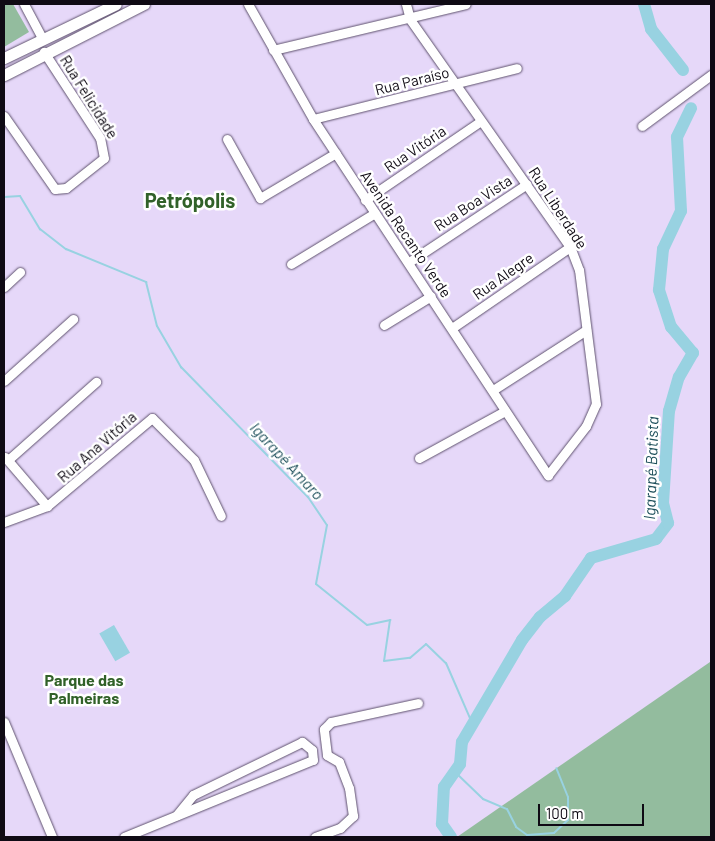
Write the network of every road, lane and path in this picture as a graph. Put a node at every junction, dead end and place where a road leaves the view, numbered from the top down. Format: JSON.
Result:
{"nodes":[{"id":1,"x":24,"y":4,"type":"edge"},
{"id":2,"x":116,"y":4,"type":"edge"},
{"id":3,"x":144,"y":4,"type":"edge"},
{"id":4,"x":248,"y":4,"type":"edge"},
{"id":5,"x":406,"y":4,"type":"edge"},
{"id":6,"x":466,"y":4,"type":"edge"},
{"id":7,"x":410,"y":19,"type":"junction"},
{"id":8,"x":43,"y":39,"type":"junction"},
{"id":9,"x":273,"y":50,"type":"junction"},
{"id":10,"x":42,"y":54,"type":"junction"},
{"id":11,"x":6,"y":63,"type":"edge"},
{"id":12,"x":517,"y":68,"type":"dead end"},
{"id":13,"x":4,"y":75,"type":"edge"},
{"id":14,"x":711,"y":75,"type":"edge"},
{"id":15,"x":454,"y":86,"type":"junction"},
{"id":16,"x":4,"y":116,"type":"edge"},
{"id":17,"x":313,"y":119,"type":"junction"},
{"id":18,"x":481,"y":121,"type":"junction"},
{"id":19,"x":642,"y":126,"type":"dead end"},
{"id":20,"x":227,"y":140,"type":"dead end"},
{"id":21,"x":336,"y":153,"type":"junction"},
{"id":22,"x":527,"y":184,"type":"junction"},
{"id":23,"x":366,"y":200,"type":"junction"},
{"id":24,"x":375,"y":213,"type":"junction"},
{"id":25,"x":570,"y":247,"type":"junction"},
{"id":26,"x":409,"y":262,"type":"junction"},
{"id":27,"x":291,"y":264,"type":"dead end"},
{"id":28,"x":20,"y":272,"type":"dead end"},
{"id":29,"x":4,"y":287,"type":"edge"},
{"id":30,"x":431,"y":296,"type":"junction"},
{"id":31,"x":73,"y":319,"type":"dead end"},
{"id":32,"x":384,"y":325,"type":"dead end"},
{"id":33,"x":452,"y":328,"type":"junction"},
{"id":34,"x":586,"y":330,"type":"junction"},
{"id":35,"x":4,"y":381,"type":"edge"},
{"id":36,"x":96,"y":382,"type":"dead end"},
{"id":37,"x":493,"y":390,"type":"junction"},
{"id":38,"x":505,"y":411,"type":"junction"},
{"id":39,"x":6,"y":458,"type":"edge"},
{"id":40,"x":419,"y":458,"type":"dead end"},
{"id":41,"x":548,"y":475,"type":"joint"},
{"id":42,"x":48,"y":506,"type":"junction"},
{"id":43,"x":221,"y":516,"type":"dead end"},
{"id":44,"x":4,"y":522,"type":"edge"},
{"id":45,"x":418,"y":703,"type":"dead end"},
{"id":46,"x":4,"y":722,"type":"edge"},
{"id":47,"x":177,"y":815,"type":"junction"},
{"id":48,"x":52,"y":837,"type":"edge"},
{"id":49,"x":124,"y":837,"type":"edge"},
{"id":50,"x":315,"y":837,"type":"edge"}],
"edges":[{"from":1,"to":8,"type":"street"},
{"from":2,"to":8,"type":"main road"},
{"from":3,"to":10,"type":"main road"},
{"from":4,"to":9,"type":"street","name":"Avenida Recanto Verde"},
{"from":5,"to":7,"type":"street","name":"Rua Liberdade"},
{"from":6,"to":7,"type":"street"},
{"from":7,"to":9,"type":"street"},
{"from":7,"to":15,"type":"street","name":"Rua Liberdade"},
{"from":8,"to":11,"type":"main road"},
{"from":9,"to":17,"type":"street","name":"Avenida Recanto Verde"},
{"from":10,"to":11,"type":"main road"},
{"from":10,"to":13,"type":"main road"},
{"from":10,"to":16,"type":"street","name":"Rua Felicidade"},
{"from":12,"to":15,"type":"street","name":"Rua Paraíso"},
{"from":14,"to":19,"type":"street"},
{"from":15,"to":17,"type":"street","name":"Rua Paraíso"},
{"from":15,"to":18,"type":"street","name":"Rua Liberdade"},
{"from":17,"to":21,"type":"street","name":"Avenida Recanto Verde"},
{"from":18,"to":22,"type":"street","name":"Rua Liberdade"},
{"from":18,"to":23,"type":"street","name":"Rua Vitória"},
{"from":20,"to":21,"type":"street"},
{"from":21,"to":23,"type":"street","name":"Avenida Recanto Verde"},
{"from":22,"to":25,"type":"street","name":"Rua Liberdade"},
{"from":22,"to":26,"type":"street","name":"Rua Boa Vista"},
{"from":23,"to":24,"type":"street","name":"Avenida Recanto Verde"},
{"from":24,"to":26,"type":"street","name":"Avenida Recanto Verde"},
{"from":24,"to":27,"type":"street"},
{"from":25,"to":33,"type":"street","name":"Rua Alegre"},
{"from":25,"to":34,"type":"street","name":"Rua Liberdade"},
{"from":26,"to":30,"type":"street","name":"Avenida Recanto Verde"},
{"from":28,"to":29,"type":"street"},
{"from":30,"to":32,"type":"street"},
{"from":30,"to":33,"type":"street","name":"Avenida Recanto Verde"},
{"from":31,"to":35,"type":"street"},
{"from":33,"to":37,"type":"street","name":"Avenida Recanto Verde"},
{"from":34,"to":37,"type":"street"},
{"from":34,"to":41,"type":"street","name":"Rua Liberdade"},
{"from":36,"to":39,"type":"street"},
{"from":37,"to":38,"type":"street","name":"Avenida Recanto Verde"},
{"from":38,"to":40,"type":"street"},
{"from":38,"to":41,"type":"street","name":"Avenida Recanto Verde"},
{"from":39,"to":42,"type":"street"},
{"from":42,"to":43,"type":"street","name":"Rua Ana Vitória"},
{"from":42,"to":44,"type":"street","name":"Rua Ana Vitória"},
{"from":45,"to":50,"type":"street"},
{"from":46,"to":48,"type":"street"},
{"from":47,"to":47,"type":"street"},
{"from":47,"to":49,"type":"street"}]}
